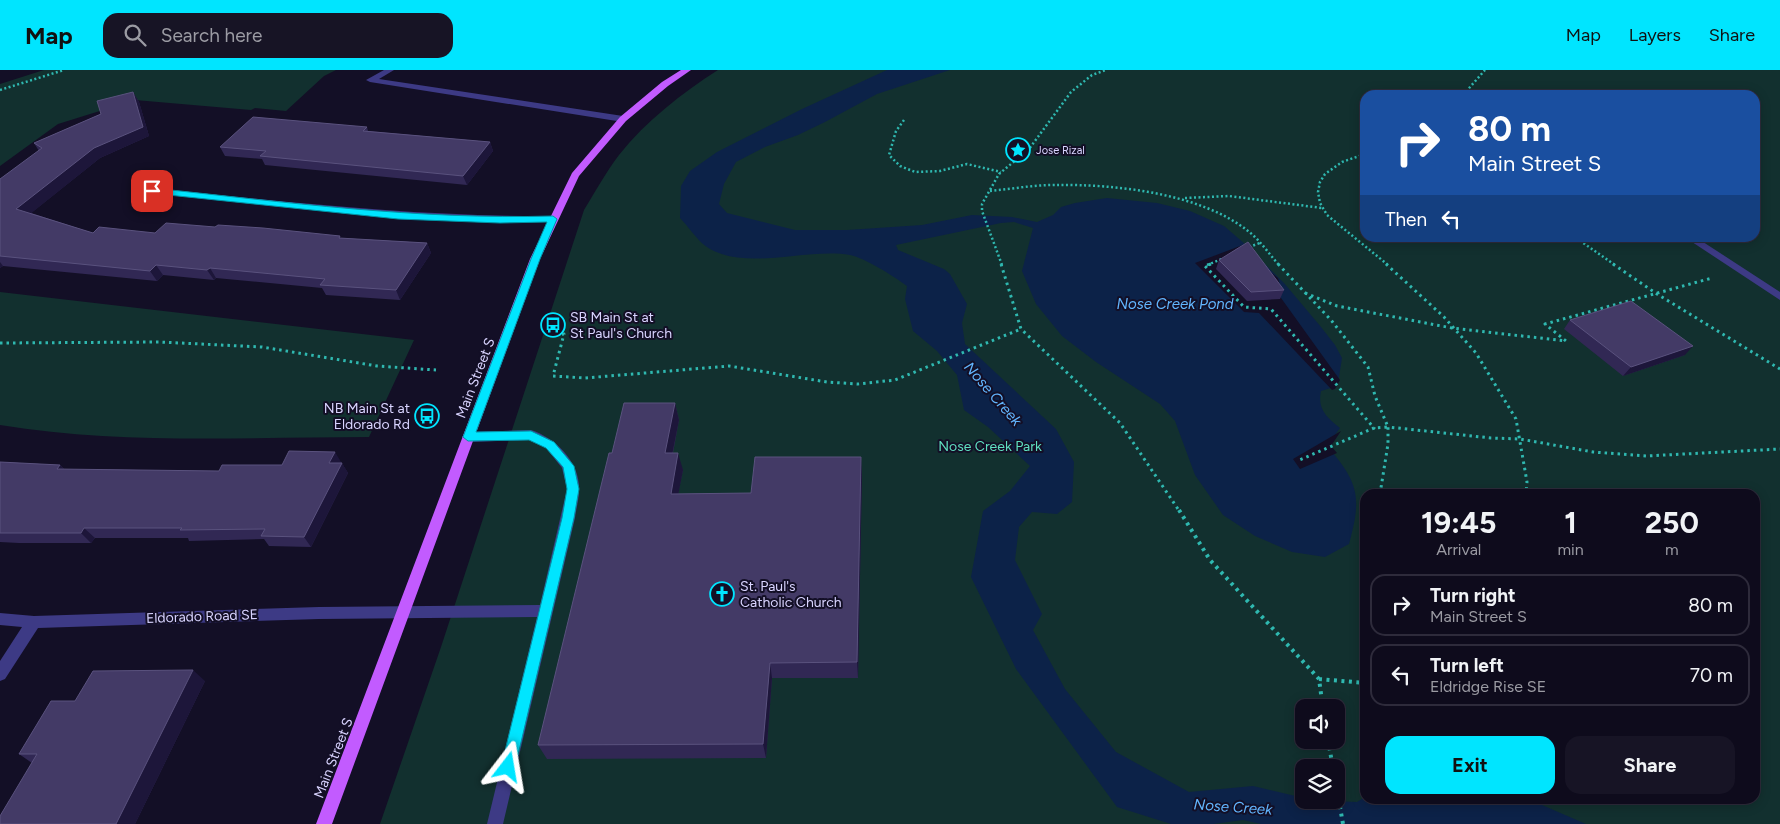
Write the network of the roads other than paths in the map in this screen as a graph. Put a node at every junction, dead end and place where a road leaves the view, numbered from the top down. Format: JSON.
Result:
{"nodes":[{"id":1,"x":390,"y":70,"type":"edge"},
{"id":2,"x":687,"y":70,"type":"edge"},
{"id":3,"x":623,"y":119,"type":"junction"},
{"id":4,"x":152,"y":191,"type":"dead end"},
{"id":5,"x":553,"y":219,"type":"junction"},
{"id":6,"x":1697,"y":242,"type":"edge"},
{"id":7,"x":1780,"y":298,"type":"edge"},
{"id":8,"x":468,"y":437,"type":"junction"},
{"id":9,"x":546,"y":611,"type":"junction"},
{"id":10,"x":405,"y":612,"type":"junction"},
{"id":11,"x":0,"y":618,"type":"edge"},
{"id":12,"x":34,"y":622,"type":"junction"},
{"id":13,"x":0,"y":674,"type":"edge"},
{"id":14,"x":324,"y":824,"type":"edge"},
{"id":15,"x":495,"y":824,"type":"edge"}],
"edges":[{"from":1,"to":3,"type":"street"},
{"from":2,"to":3,"type":"main road","name":"Main Street S"},
{"from":3,"to":5,"type":"main road","name":"Main Street S"},
{"from":4,"to":5,"type":"street"},
{"from":5,"to":8,"type":"main road","name":"Main Street S"},
{"from":6,"to":7,"type":"street"},
{"from":8,"to":9,"type":"street"},
{"from":8,"to":10,"type":"main road","name":"Main Street S"},
{"from":9,"to":10,"type":"street","name":"Eldorado Road SE"},
{"from":9,"to":15,"type":"street"},
{"from":10,"to":12,"type":"street","name":"Eldorado Road SE"},
{"from":10,"to":14,"type":"main road","name":"Main Street S"},
{"from":11,"to":12,"type":"street","name":"Eldorado Road SE"},
{"from":12,"to":13,"type":"street"}]}
